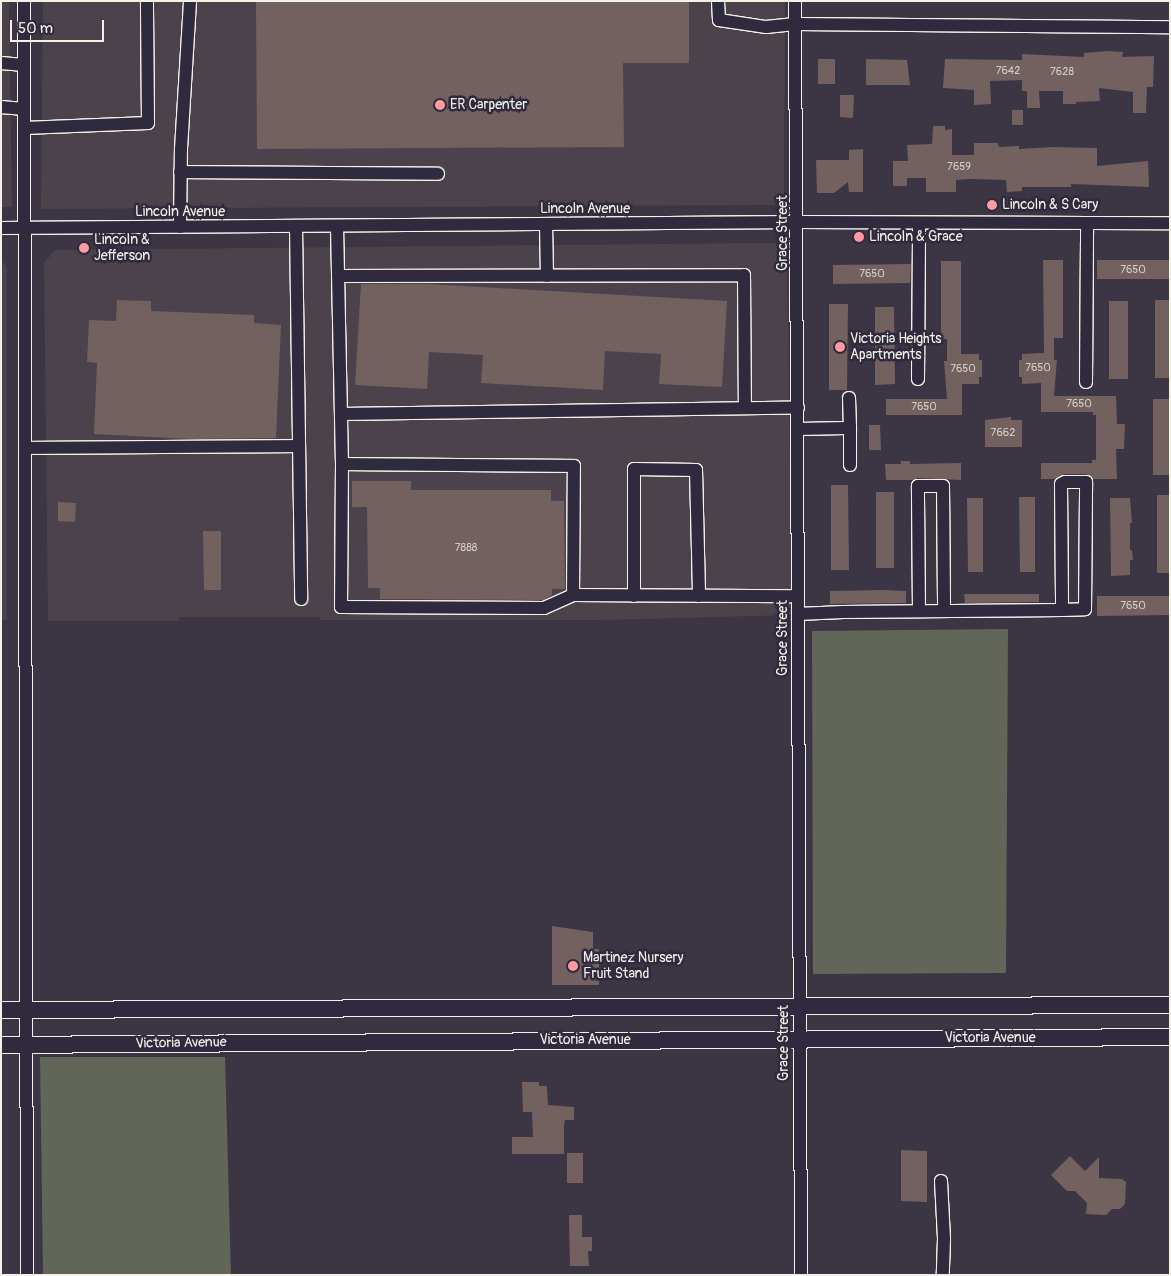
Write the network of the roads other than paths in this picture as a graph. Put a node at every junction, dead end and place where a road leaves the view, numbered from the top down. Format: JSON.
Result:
{"nodes":[{"id":1,"x":24,"y":1,"type":"edge"},
{"id":2,"x":147,"y":1,"type":"edge"},
{"id":3,"x":190,"y":1,"type":"edge"},
{"id":4,"x":718,"y":1,"type":"edge"},
{"id":5,"x":795,"y":1,"type":"edge"},
{"id":6,"x":795,"y":24,"type":"junction"},
{"id":7,"x":1170,"y":27,"type":"edge"},
{"id":8,"x":1,"y":63,"type":"edge"},
{"id":9,"x":24,"y":65,"type":"junction"},
{"id":10,"x":1,"y":107,"type":"edge"},
{"id":11,"x":24,"y":109,"type":"junction"},
{"id":12,"x":24,"y":128,"type":"junction"},
{"id":13,"x":180,"y":172,"type":"junction"},
{"id":14,"x":438,"y":174,"type":"dead end"},
{"id":15,"x":798,"y":222,"type":"junction"},
{"id":16,"x":919,"y":223,"type":"junction"},
{"id":17,"x":1087,"y":223,"type":"junction"},
{"id":18,"x":1170,"y":223,"type":"edge"},
{"id":19,"x":546,"y":224,"type":"junction"},
{"id":20,"x":296,"y":226,"type":"junction"},
{"id":21,"x":337,"y":226,"type":"junction"},
{"id":22,"x":180,"y":227,"type":"junction"},
{"id":23,"x":1,"y":228,"type":"edge"},
{"id":24,"x":24,"y":228,"type":"junction"},
{"id":25,"x":338,"y":276,"type":"junction"},
{"id":26,"x":547,"y":276,"type":"junction"},
{"id":27,"x":918,"y":378,"type":"dead end"},
{"id":28,"x":1086,"y":382,"type":"dead end"},
{"id":29,"x":849,"y":398,"type":"dead end"},
{"id":30,"x":745,"y":408,"type":"junction"},
{"id":31,"x":798,"y":408,"type":"junction"},
{"id":32,"x":341,"y":414,"type":"junction"},
{"id":33,"x":850,"y":428,"type":"junction"},
{"id":34,"x":798,"y":429,"type":"junction"},
{"id":35,"x":299,"y":446,"type":"junction"},
{"id":36,"x":25,"y":448,"type":"junction"},
{"id":37,"x":342,"y":464,"type":"junction"},
{"id":38,"x":850,"y":465,"type":"dead end"},
{"id":39,"x":573,"y":595,"type":"junction"},
{"id":40,"x":634,"y":596,"type":"junction"},
{"id":41,"x":699,"y":596,"type":"junction"},
{"id":42,"x":798,"y":596,"type":"junction"},
{"id":43,"x":301,"y":598,"type":"dead end"},
{"id":44,"x":1062,"y":610,"type":"junction"},
{"id":45,"x":919,"y":611,"type":"junction"},
{"id":46,"x":944,"y":611,"type":"junction"},
{"id":47,"x":798,"y":614,"type":"junction"},
{"id":48,"x":1170,"y":1005,"type":"edge"},
{"id":49,"x":800,"y":1007,"type":"junction"},
{"id":50,"x":1,"y":1010,"type":"edge"},
{"id":51,"x":27,"y":1010,"type":"junction"},
{"id":52,"x":1170,"y":1037,"type":"edge"},
{"id":53,"x":799,"y":1039,"type":"junction"},
{"id":54,"x":1,"y":1045,"type":"edge"},
{"id":55,"x":27,"y":1045,"type":"junction"},
{"id":56,"x":941,"y":1181,"type":"dead end"},
{"id":57,"x":27,"y":1275,"type":"edge"},
{"id":58,"x":801,"y":1275,"type":"edge"},
{"id":59,"x":944,"y":1275,"type":"edge"}],
"edges":[{"from":1,"to":9,"type":"street"},
{"from":2,"to":12,"type":"street"},
{"from":3,"to":13,"type":"street"},
{"from":4,"to":6,"type":"street"},
{"from":5,"to":6,"type":"street","name":"Grace Street"},
{"from":6,"to":7,"type":"street"},
{"from":6,"to":15,"type":"street","name":"Grace Street"},
{"from":8,"to":9,"type":"street"},
{"from":9,"to":11,"type":"street"},
{"from":10,"to":11,"type":"street"},
{"from":11,"to":12,"type":"street"},
{"from":12,"to":24,"type":"street"},
{"from":13,"to":14,"type":"street"},
{"from":13,"to":22,"type":"street"},
{"from":15,"to":16,"type":"street","name":"Lincoln Avenue"},
{"from":15,"to":19,"type":"street","name":"Lincoln Avenue"},
{"from":15,"to":31,"type":"street","name":"Grace Street"},
{"from":16,"to":17,"type":"street","name":"Lincoln Avenue"},
{"from":16,"to":27,"type":"street"},
{"from":17,"to":18,"type":"street","name":"Lincoln Avenue"},
{"from":17,"to":28,"type":"street"},
{"from":19,"to":21,"type":"street","name":"Lincoln Avenue"},
{"from":19,"to":26,"type":"street"},
{"from":20,"to":21,"type":"street","name":"Lincoln Avenue"},
{"from":20,"to":22,"type":"street","name":"Lincoln Avenue"},
{"from":20,"to":35,"type":"street"},
{"from":21,"to":25,"type":"street"},
{"from":22,"to":24,"type":"street","name":"Lincoln Avenue"},
{"from":23,"to":24,"type":"street","name":"Lincoln Avenue"},
{"from":24,"to":36,"type":"street"},
{"from":25,"to":26,"type":"street"},
{"from":25,"to":32,"type":"street"},
{"from":26,"to":30,"type":"street"},
{"from":29,"to":33,"type":"street"},
{"from":30,"to":31,"type":"street"},
{"from":30,"to":32,"type":"street"},
{"from":31,"to":34,"type":"street","name":"Grace Street"},
{"from":32,"to":37,"type":"street"},
{"from":33,"to":34,"type":"street"},
{"from":33,"to":38,"type":"street"},
{"from":34,"to":42,"type":"street","name":"Grace Street"},
{"from":35,"to":36,"type":"street"},
{"from":35,"to":43,"type":"street"},
{"from":36,"to":51,"type":"street"},
{"from":37,"to":39,"type":"street"},
{"from":37,"to":39,"type":"street"},
{"from":39,"to":40,"type":"street"},
{"from":40,"to":41,"type":"street"},
{"from":40,"to":41,"type":"street"},
{"from":41,"to":42,"type":"street"},
{"from":42,"to":47,"type":"street","name":"Grace Street"},
{"from":44,"to":44,"type":"street"},
{"from":44,"to":46,"type":"street"},
{"from":45,"to":46,"type":"street"},
{"from":45,"to":46,"type":"street"},
{"from":45,"to":47,"type":"street"},
{"from":47,"to":49,"type":"street","name":"Grace Street"},
{"from":48,"to":49,"type":"main road"},
{"from":49,"to":51,"type":"main road"},
{"from":49,"to":53,"type":"street","name":"Grace Street"},
{"from":50,"to":51,"type":"main road"},
{"from":51,"to":55,"type":"street"},
{"from":52,"to":53,"type":"main road","name":"Victoria Avenue"},
{"from":53,"to":55,"type":"main road","name":"Victoria Avenue"},
{"from":53,"to":58,"type":"street","name":"Grace Street"},
{"from":54,"to":55,"type":"main road","name":"Victoria Avenue"},
{"from":55,"to":57,"type":"street"},
{"from":56,"to":59,"type":"street"}]}
